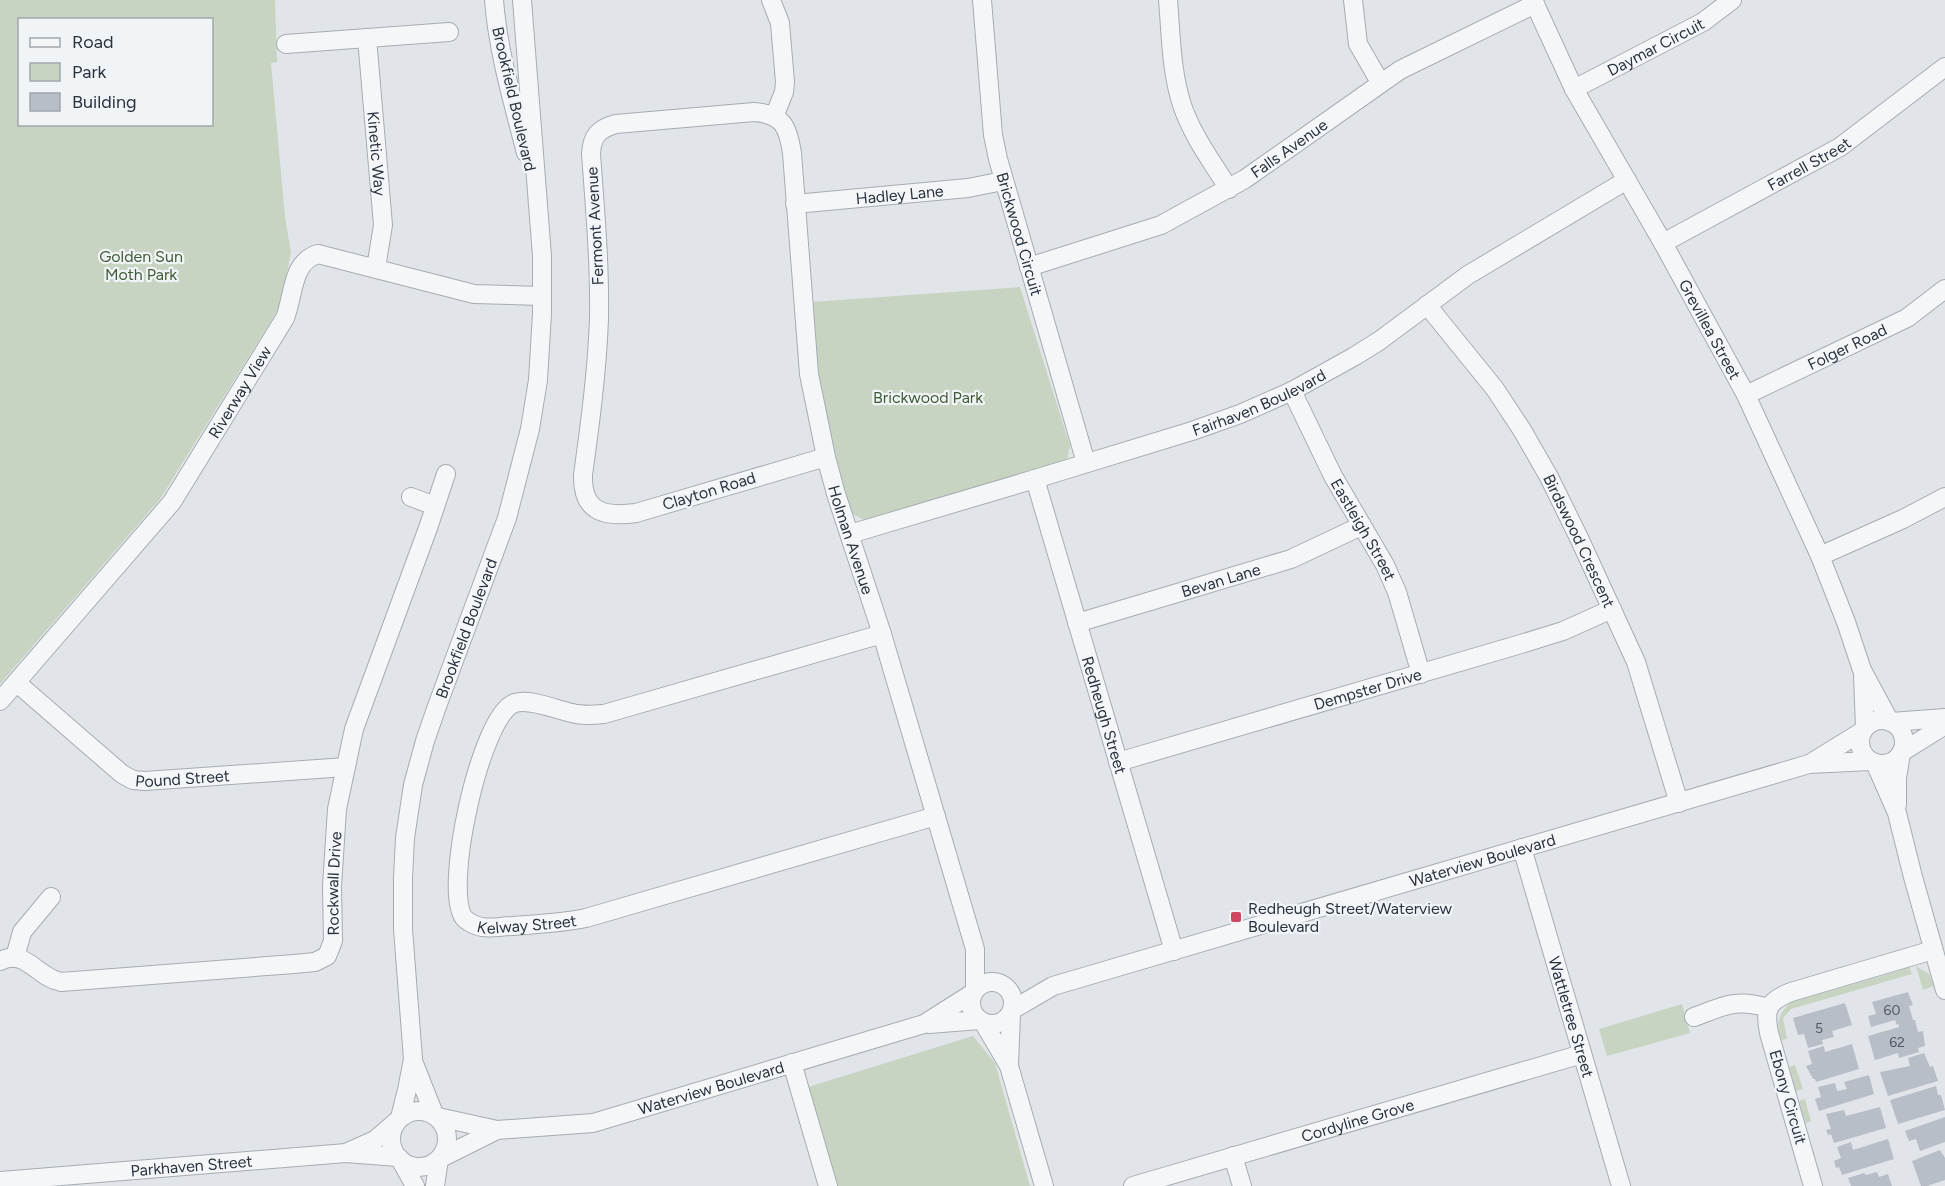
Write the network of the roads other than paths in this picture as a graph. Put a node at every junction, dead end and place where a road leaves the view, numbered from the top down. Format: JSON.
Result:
{"nodes":[{"id":1,"x":522,"y":0,"type":"edge"},
{"id":2,"x":771,"y":0,"type":"edge"},
{"id":3,"x":982,"y":0,"type":"edge"},
{"id":4,"x":1168,"y":0,"type":"edge"},
{"id":5,"x":1353,"y":0,"type":"edge"},
{"id":6,"x":1732,"y":0,"type":"edge"},
{"id":7,"x":494,"y":2,"type":"edge"},
{"id":8,"x":1534,"y":2,"type":"edge"},
{"id":9,"x":449,"y":32,"type":"dead end"},
{"id":10,"x":367,"y":38,"type":"junction"},
{"id":11,"x":286,"y":44,"type":"dead end"},
{"id":12,"x":1945,"y":67,"type":"edge"},
{"id":13,"x":1380,"y":82,"type":"junction"},
{"id":14,"x":1574,"y":89,"type":"junction"},
{"id":15,"x":777,"y":119,"type":"junction"},
{"id":16,"x":1627,"y":180,"type":"junction"},
{"id":17,"x":1003,"y":181,"type":"junction"},
{"id":18,"x":1229,"y":189,"type":"junction"},
{"id":19,"x":538,"y":198,"type":"junction"},
{"id":20,"x":795,"y":204,"type":"junction"},
{"id":21,"x":1663,"y":243,"type":"junction"},
{"id":22,"x":1029,"y":267,"type":"junction"},
{"id":23,"x":376,"y":268,"type":"junction"},
{"id":24,"x":1945,"y":289,"type":"edge"},
{"id":25,"x":542,"y":296,"type":"junction"},
{"id":26,"x":1427,"y":305,"type":"junction"},
{"id":27,"x":1292,"y":391,"type":"junction"},
{"id":28,"x":1746,"y":395,"type":"junction"},
{"id":29,"x":826,"y":457,"type":"junction"},
{"id":30,"x":1086,"y":463,"type":"junction"},
{"id":31,"x":446,"y":474,"type":"dead end"},
{"id":32,"x":1035,"y":479,"type":"junction"},
{"id":33,"x":411,"y":497,"type":"dead end"},
{"id":34,"x":1945,"y":498,"type":"edge"},
{"id":35,"x":435,"y":506,"type":"junction"},
{"id":36,"x":592,"y":506,"type":"joint"},
{"id":37,"x":1361,"y":526,"type":"junction"},
{"id":38,"x":850,"y":534,"type":"junction"},
{"id":39,"x":1820,"y":556,"type":"junction"},
{"id":40,"x":1612,"y":609,"type":"junction"},
{"id":41,"x":1077,"y":623,"type":"junction"},
{"id":42,"x":882,"y":634,"type":"junction"},
{"id":43,"x":1862,"y":670,"type":"junction"},
{"id":44,"x":1421,"y":674,"type":"junction"},
{"id":45,"x":17,"y":683,"type":"junction"},
{"id":46,"x":0,"y":701,"type":"edge"},
{"id":47,"x":1945,"y":718,"type":"edge"},
{"id":48,"x":1891,"y":722,"type":"junction"},
{"id":49,"x":1945,"y":725,"type":"edge"},
{"id":50,"x":1864,"y":730,"type":"junction"},
{"id":51,"x":1901,"y":753,"type":"junction"},
{"id":52,"x":1118,"y":762,"type":"junction"},
{"id":53,"x":1873,"y":762,"type":"junction"},
{"id":54,"x":1809,"y":764,"type":"junction"},
{"id":55,"x":346,"y":768,"type":"junction"},
{"id":56,"x":1679,"y":803,"type":"junction"},
{"id":57,"x":1897,"y":813,"type":"junction"},
{"id":58,"x":936,"y":816,"type":"junction"},
{"id":59,"x":1522,"y":848,"type":"junction"},
{"id":60,"x":51,"y":897,"type":"dead end"},
{"id":61,"x":975,"y":949,"type":"junction"},
{"id":62,"x":1933,"y":950,"type":"junction"},
{"id":63,"x":1174,"y":951,"type":"junction"},
{"id":64,"x":8,"y":959,"type":"edge"},
{"id":65,"x":1003,"y":985,"type":"junction"},
{"id":66,"x":1053,"y":987,"type":"junction"},
{"id":67,"x":1945,"y":990,"type":"edge"},
{"id":68,"x":974,"y":992,"type":"junction"},
{"id":69,"x":1768,"y":1008,"type":"junction"},
{"id":70,"x":1012,"y":1011,"type":"junction"},
{"id":71,"x":1694,"y":1017,"type":"dead end"},
{"id":72,"x":982,"y":1021,"type":"junction"},
{"id":73,"x":924,"y":1024,"type":"junction"},
{"id":74,"x":1582,"y":1054,"type":"junction"},
{"id":75,"x":413,"y":1059,"type":"junction"},
{"id":76,"x":792,"y":1063,"type":"junction"},
{"id":77,"x":1009,"y":1066,"type":"junction"},
{"id":78,"x":436,"y":1116,"type":"junction"},
{"id":79,"x":398,"y":1119,"type":"junction"},
{"id":80,"x":497,"y":1130,"type":"junction"},
{"id":81,"x":346,"y":1152,"type":"junction"},
{"id":82,"x":1233,"y":1156,"type":"junction"},
{"id":83,"x":399,"y":1158,"type":"junction"},
{"id":84,"x":440,"y":1158,"type":"junction"},
{"id":85,"x":0,"y":1181,"type":"edge"},
{"id":86,"x":416,"y":1186,"type":"edge"},
{"id":87,"x":435,"y":1186,"type":"edge"},
{"id":88,"x":828,"y":1186,"type":"edge"},
{"id":89,"x":1044,"y":1186,"type":"edge"},
{"id":90,"x":1133,"y":1186,"type":"edge"},
{"id":91,"x":1242,"y":1186,"type":"edge"},
{"id":92,"x":1621,"y":1186,"type":"edge"},
{"id":93,"x":1814,"y":1186,"type":"edge"}],
"edges":[{"from":1,"to":19,"type":"street","name":"Brookfield Boulevard"},
{"from":2,"to":15,"type":"street"},
{"from":3,"to":17,"type":"street","name":"Brickwood Circuit"},
{"from":4,"to":18,"type":"street"},
{"from":5,"to":13,"type":"street"},
{"from":6,"to":14,"type":"street","name":"Daymar Circuit"},
{"from":7,"to":19,"type":"street","name":"Brookfield Boulevard"},
{"from":8,"to":13,"type":"street","name":"Falls Avenue"},
{"from":8,"to":14,"type":"street","name":"Grevillea Street"},
{"from":9,"to":10,"type":"street"},
{"from":10,"to":11,"type":"street"},
{"from":10,"to":23,"type":"street","name":"Kinetic Way"},
{"from":12,"to":21,"type":"street","name":"Farrell Street"},
{"from":13,"to":18,"type":"street","name":"Falls Avenue"},
{"from":14,"to":16,"type":"street","name":"Grevillea Street"},
{"from":15,"to":20,"type":"street","name":"Holman Avenue"},
{"from":15,"to":36,"type":"street","name":"Fermont Avenue"},
{"from":16,"to":21,"type":"street","name":"Grevillea Street"},
{"from":16,"to":26,"type":"street","name":"Fairhaven Boulevard"},
{"from":17,"to":20,"type":"street","name":"Hadley Lane"},
{"from":17,"to":22,"type":"street","name":"Brickwood Circuit"},
{"from":18,"to":22,"type":"street","name":"Falls Avenue"},
{"from":19,"to":25,"type":"street","name":"Brookfield Boulevard"},
{"from":20,"to":29,"type":"street","name":"Holman Avenue"},
{"from":21,"to":28,"type":"street","name":"Grevillea Street"},
{"from":22,"to":30,"type":"street","name":"Brickwood Circuit"},
{"from":23,"to":25,"type":"street","name":"Riverway View"},
{"from":23,"to":45,"type":"street","name":"Riverway View"},
{"from":24,"to":28,"type":"street","name":"Folger Road"},
{"from":25,"to":75,"type":"street","name":"Brookfield Boulevard"},
{"from":26,"to":27,"type":"street","name":"Fairhaven Boulevard"},
{"from":26,"to":40,"type":"street","name":"Birdswood Crescent"},
{"from":27,"to":30,"type":"street","name":"Fairhaven Boulevard"},
{"from":27,"to":37,"type":"street","name":"Eastleigh Street"},
{"from":28,"to":39,"type":"street","name":"Grevillea Street"},
{"from":29,"to":36,"type":"street","name":"Clayton Road"},
{"from":29,"to":38,"type":"street","name":"Holman Avenue"},
{"from":30,"to":32,"type":"street","name":"Fairhaven Boulevard"},
{"from":31,"to":35,"type":"street","name":"Rockwall Drive"},
{"from":32,"to":38,"type":"street","name":"Fairhaven Boulevard"},
{"from":32,"to":41,"type":"street","name":"Redheugh Street"},
{"from":33,"to":35,"type":"street"},
{"from":34,"to":39,"type":"street"},
{"from":35,"to":55,"type":"street","name":"Rockwall Drive"},
{"from":37,"to":41,"type":"street","name":"Bevan Lane"},
{"from":37,"to":44,"type":"street","name":"Eastleigh Street"},
{"from":38,"to":42,"type":"street","name":"Holman Avenue"},
{"from":39,"to":43,"type":"street","name":"Grevillea Street"},
{"from":40,"to":44,"type":"street","name":"Dempster Drive"},
{"from":40,"to":56,"type":"street","name":"Birdswood Crescent"},
{"from":41,"to":52,"type":"street","name":"Redheugh Street"},
{"from":42,"to":58,"type":"street","name":"Holman Avenue"},
{"from":42,"to":58,"type":"street","name":"Kelway Street"},
{"from":43,"to":48,"type":"street","name":"Grevillea Street"},
{"from":43,"to":50,"type":"street","name":"Grevillea Street"},
{"from":44,"to":52,"type":"street","name":"Dempster Drive"},
{"from":45,"to":46,"type":"street","name":"Riverway View"},
{"from":45,"to":55,"type":"street","name":"Pound Street"},
{"from":47,"to":48,"type":"street"},
{"from":48,"to":50,"type":"street"},
{"from":48,"to":51,"type":"street"},
{"from":49,"to":51,"type":"street"},
{"from":50,"to":53,"type":"street"},
{"from":50,"to":54,"type":"street","name":"Waterview Boulevard"},
{"from":51,"to":53,"type":"street"},
{"from":51,"to":57,"type":"street"},
{"from":52,"to":63,"type":"street","name":"Redheugh Street"},
{"from":53,"to":54,"type":"street","name":"Waterview Boulevard"},
{"from":53,"to":57,"type":"street"},
{"from":54,"to":56,"type":"street","name":"Waterview Boulevard"},
{"from":55,"to":64,"type":"street","name":"Rockwall Drive"},
{"from":56,"to":59,"type":"street","name":"Waterview Boulevard"},
{"from":57,"to":62,"type":"street"},
{"from":58,"to":61,"type":"street","name":"Holman Avenue"},
{"from":59,"to":63,"type":"street","name":"Waterview Boulevard"},
{"from":59,"to":74,"type":"street","name":"Wattletree Street"},
{"from":60,"to":64,"type":"street","name":"Rockwall Drive"},
{"from":61,"to":65,"type":"street","name":"Holman Avenue"},
{"from":61,"to":68,"type":"street","name":"Holman Avenue"},
{"from":62,"to":67,"type":"street"},
{"from":62,"to":69,"type":"street"},
{"from":63,"to":66,"type":"street","name":"Waterview Boulevard"},
{"from":65,"to":66,"type":"street","name":"Waterview Boulevard"},
{"from":65,"to":68,"type":"street"},
{"from":65,"to":70,"type":"street"},
{"from":66,"to":70,"type":"street","name":"Waterview Boulevard"},
{"from":68,"to":72,"type":"street"},
{"from":68,"to":73,"type":"street","name":"Waterview Boulevard"},
{"from":69,"to":71,"type":"street"},
{"from":69,"to":93,"type":"street","name":"Ebony Circuit"},
{"from":70,"to":72,"type":"street"},
{"from":70,"to":77,"type":"street"},
{"from":72,"to":73,"type":"street","name":"Waterview Boulevard"},
{"from":72,"to":77,"type":"street"},
{"from":73,"to":76,"type":"street","name":"Waterview Boulevard"},
{"from":74,"to":82,"type":"street","name":"Cordyline Grove"},
{"from":74,"to":92,"type":"street","name":"Wattletree Street"},
{"from":75,"to":78,"type":"street","name":"Brookfield Boulevard"},
{"from":75,"to":79,"type":"street","name":"Brookfield Boulevard"},
{"from":76,"to":80,"type":"street","name":"Waterview Boulevard"},
{"from":76,"to":88,"type":"street"},
{"from":77,"to":89,"type":"street"},
{"from":78,"to":79,"type":"street"},
{"from":78,"to":80,"type":"street","name":"Waterview Boulevard"},
{"from":78,"to":84,"type":"street"},
{"from":79,"to":81,"type":"street","name":"Parkhaven Street"},
{"from":79,"to":83,"type":"street"},
{"from":80,"to":84,"type":"street","name":"Waterview Boulevard"},
{"from":81,"to":83,"type":"street","name":"Parkhaven Street"},
{"from":81,"to":85,"type":"street","name":"Parkhaven Street"},
{"from":82,"to":90,"type":"street","name":"Cordyline Grove"},
{"from":82,"to":91,"type":"street"},
{"from":83,"to":84,"type":"street"},
{"from":83,"to":86,"type":"street"},
{"from":84,"to":87,"type":"street"}]}
